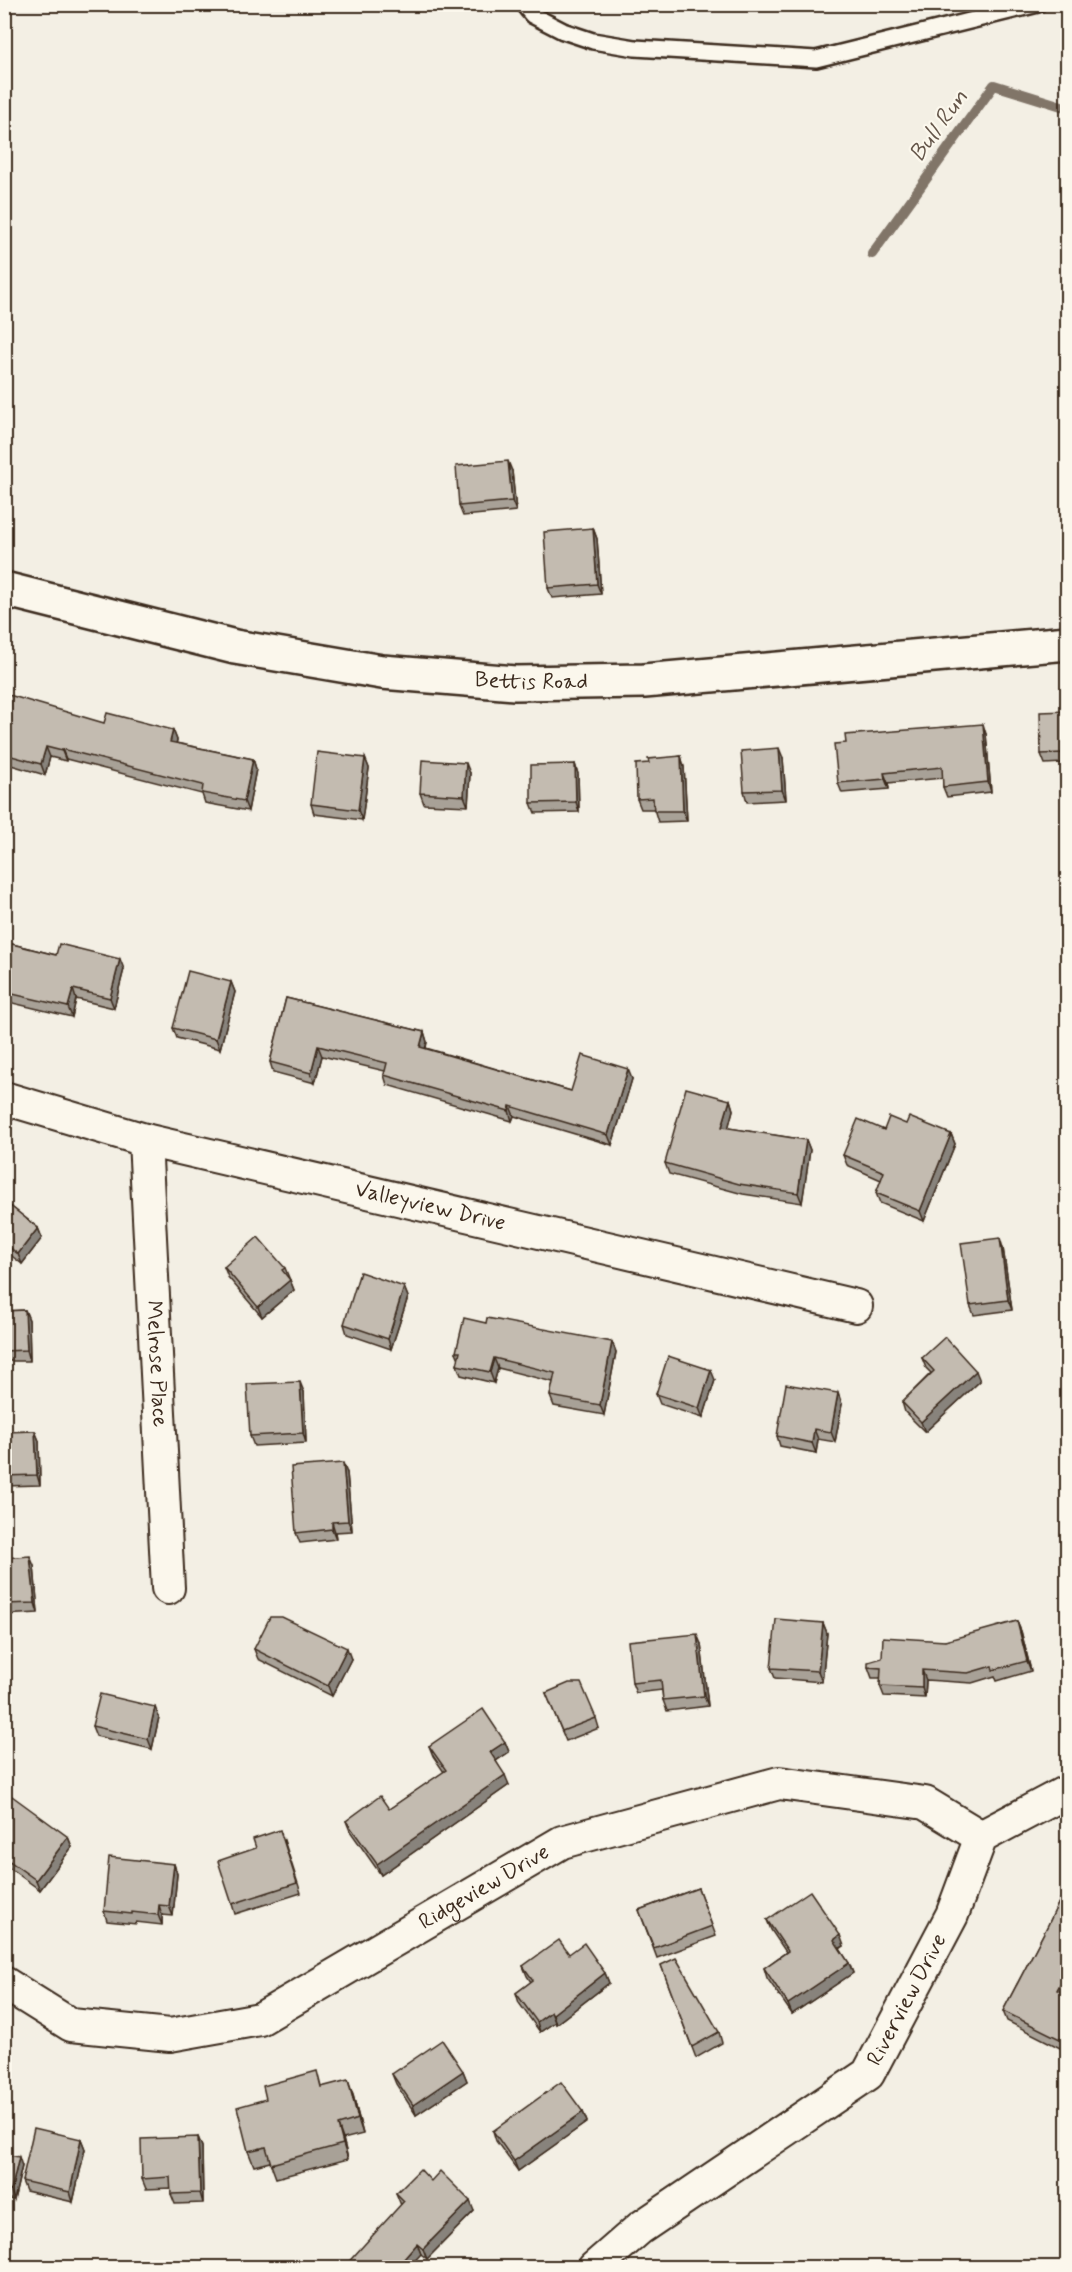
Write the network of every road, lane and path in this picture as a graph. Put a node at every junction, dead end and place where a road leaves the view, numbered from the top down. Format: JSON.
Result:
{"nodes":[{"id":1,"x":523,"y":4,"type":"edge"},
{"id":2,"x":1038,"y":4,"type":"edge"},
{"id":3,"x":4,"y":589,"type":"edge"},
{"id":4,"x":1068,"y":644,"type":"edge"},
{"id":5,"x":4,"y":1098,"type":"edge"},
{"id":6,"x":145,"y":1140,"type":"junction"},
{"id":7,"x":856,"y":1306,"type":"dead end"},
{"id":8,"x":168,"y":1588,"type":"dead end"},
{"id":9,"x":1068,"y":1791,"type":"edge"},
{"id":10,"x":981,"y":1837,"type":"junction"},
{"id":11,"x":4,"y":1983,"type":"edge"},
{"id":12,"x":594,"y":2268,"type":"edge"}],
"edges":[{"from":1,"to":2,"type":"lane"},
{"from":3,"to":4,"type":"street","name":"Bettis Road"},
{"from":5,"to":6,"type":"street","name":"Valleyview Drive"},
{"from":6,"to":7,"type":"street","name":"Valleyview Drive"},
{"from":6,"to":8,"type":"street","name":"Melrose Place"},
{"from":9,"to":10,"type":"street"},
{"from":10,"to":11,"type":"street","name":"Ridgeview Drive"},
{"from":10,"to":12,"type":"street","name":"Riverview Drive"}]}
